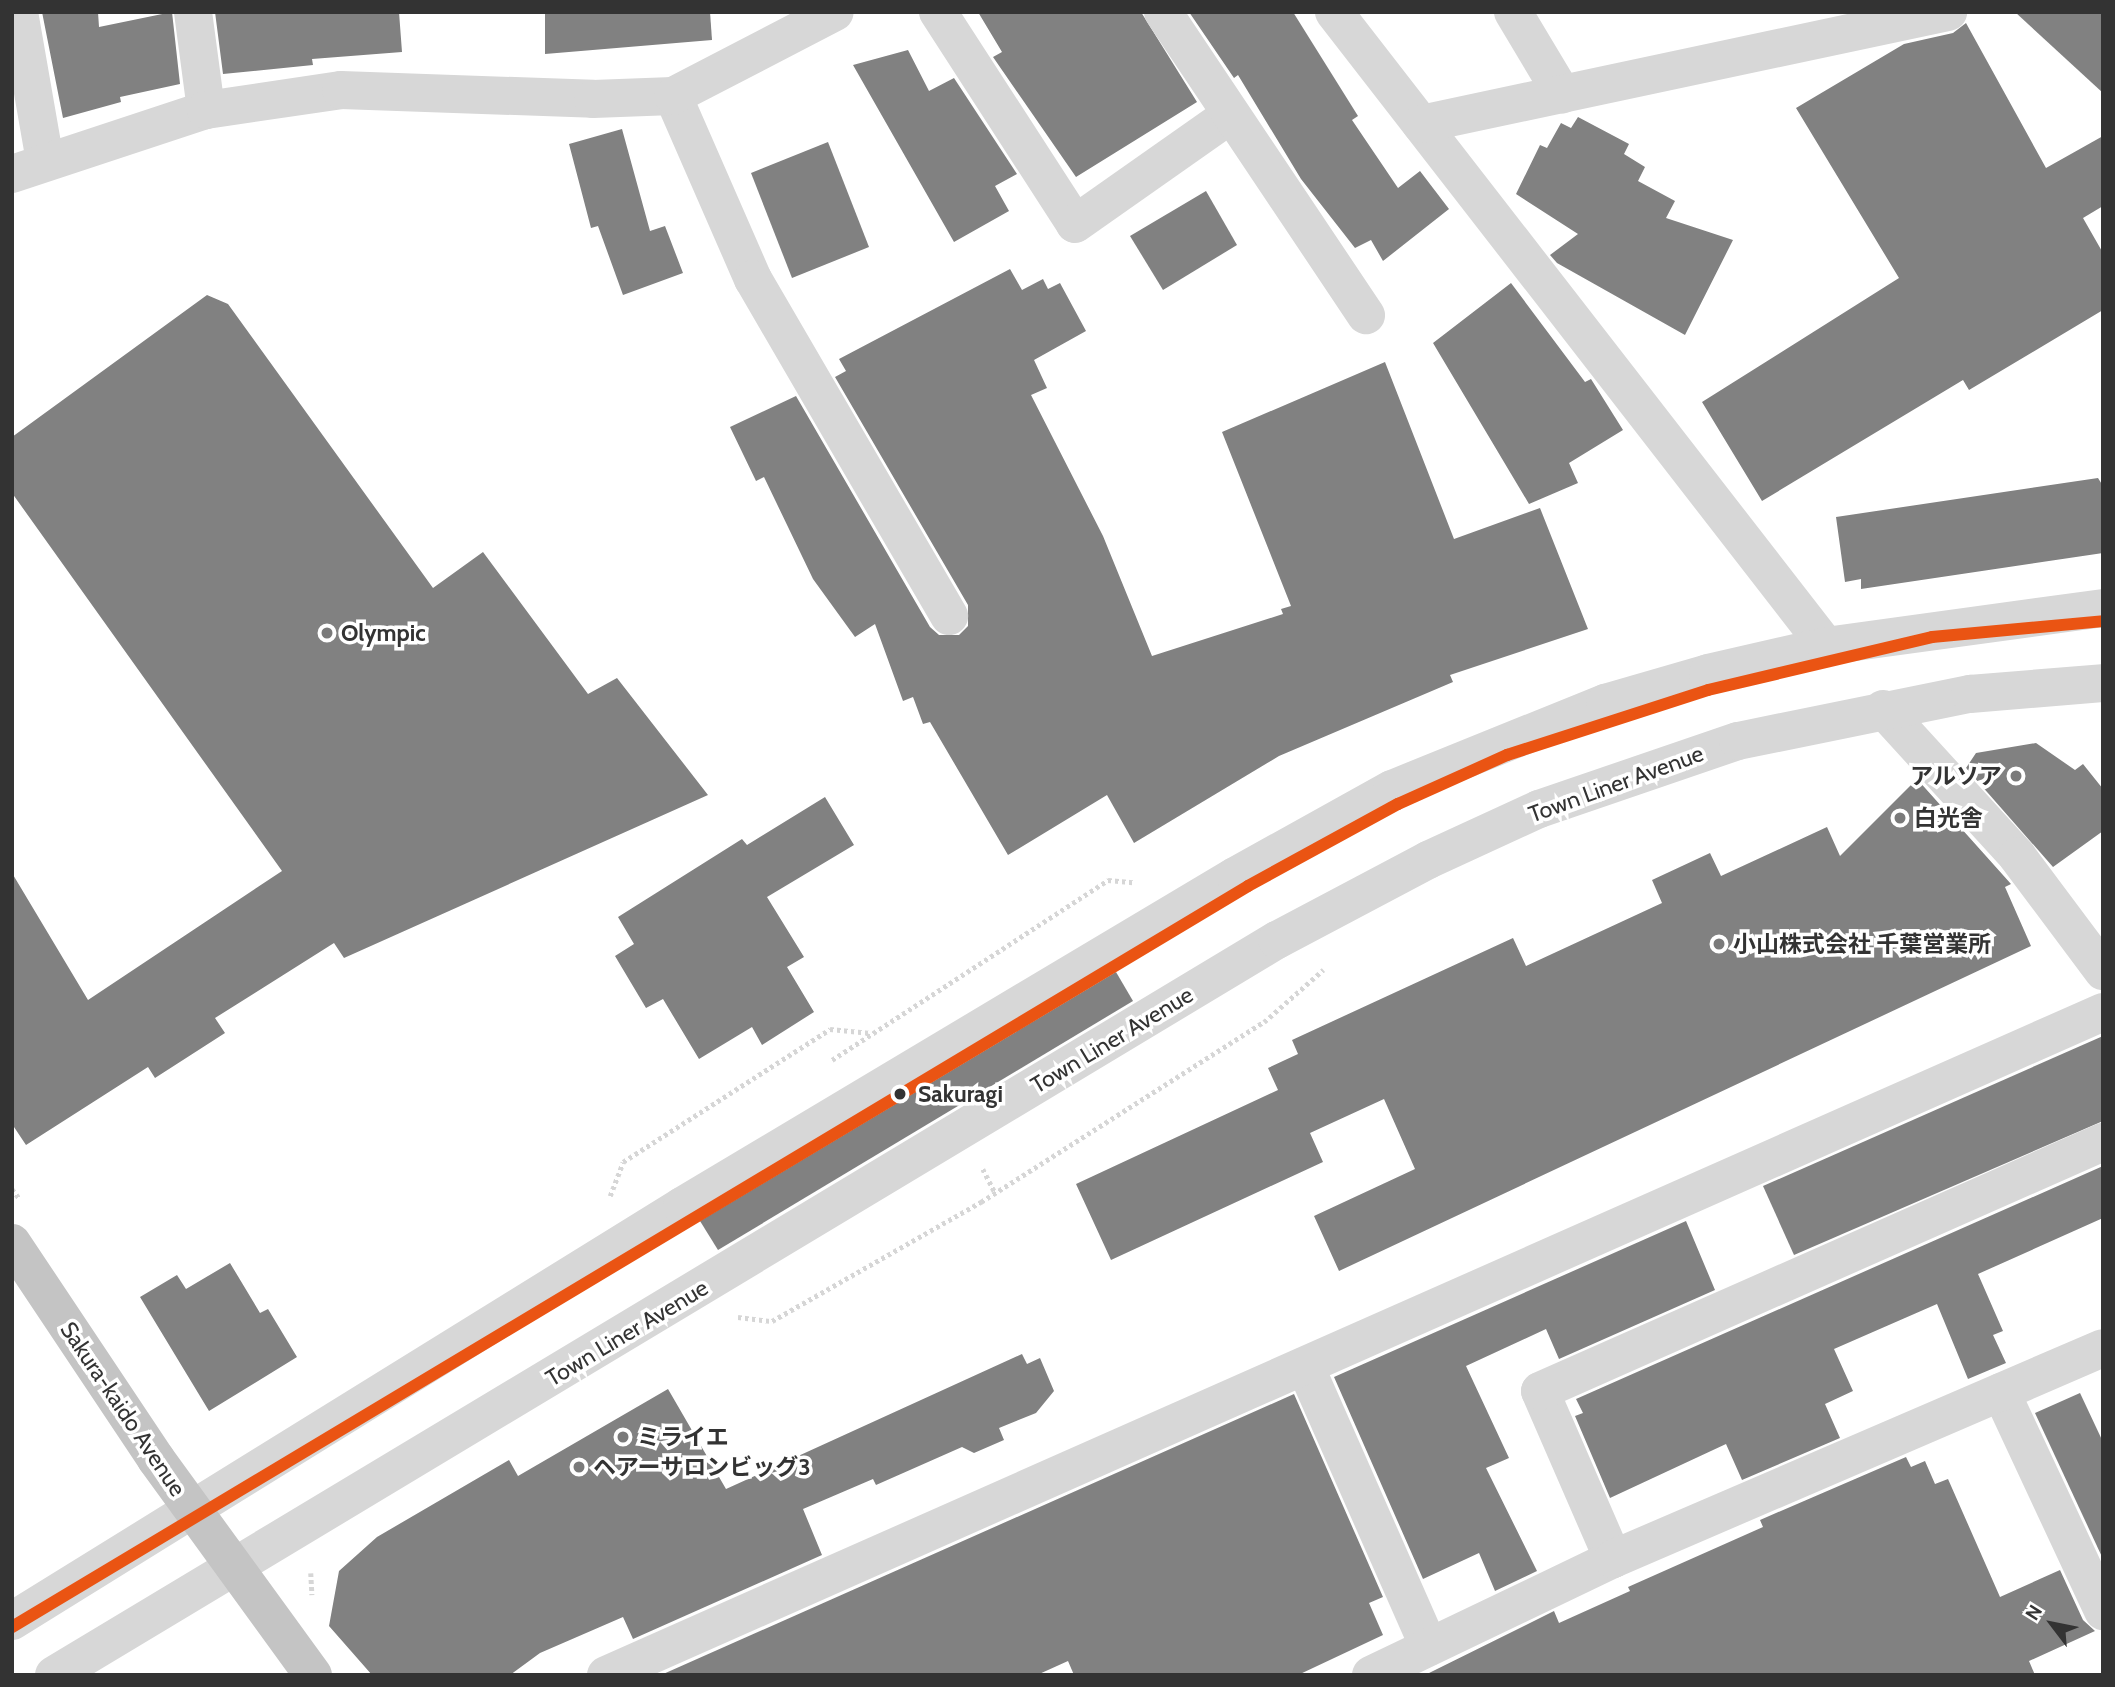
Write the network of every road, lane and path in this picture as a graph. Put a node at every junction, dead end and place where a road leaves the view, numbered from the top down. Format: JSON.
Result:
{"nodes":[{"id":1,"x":19,"y":12,"type":"edge"},
{"id":2,"x":193,"y":12,"type":"edge"},
{"id":3,"x":835,"y":12,"type":"edge"},
{"id":4,"x":938,"y":12,"type":"edge"},
{"id":5,"x":1163,"y":12,"type":"edge"},
{"id":6,"x":1334,"y":12,"type":"edge"},
{"id":7,"x":1513,"y":12,"type":"edge"},
{"id":8,"x":1948,"y":12,"type":"edge"},
{"id":9,"x":1562,"y":94,"type":"junction"},
{"id":10,"x":673,"y":96,"type":"junction"},
{"id":11,"x":205,"y":110,"type":"junction"},
{"id":12,"x":1230,"y":115,"type":"junction"},
{"id":13,"x":1421,"y":124,"type":"junction"},
{"id":14,"x":29,"y":167,"type":"edge"},
{"id":15,"x":1366,"y":315,"type":"dead end"},
{"id":16,"x":2103,"y":608,"type":"edge"},
{"id":17,"x":949,"y":616,"type":"dead end"},
{"id":18,"x":1826,"y":646,"type":"junction"},
{"id":19,"x":2103,"y":682,"type":"edge"},
{"id":20,"x":1883,"y":709,"type":"junction"},
{"id":21,"x":1332,"y":962,"type":"dead end"},
{"id":22,"x":2103,"y":971,"type":"edge"},
{"id":23,"x":2103,"y":1012,"type":"edge"},
{"id":24,"x":872,"y":1033,"type":"dead end"},
{"id":25,"x":2103,"y":1142,"type":"edge"},
{"id":26,"x":12,"y":1189,"type":"edge"},
{"id":27,"x":20,"y":1200,"type":"dead end"},
{"id":28,"x":606,"y":1207,"type":"dead end"},
{"id":29,"x":12,"y":1243,"type":"edge"},
{"id":30,"x":724,"y":1316,"type":"dead end"},
{"id":31,"x":2103,"y":1348,"type":"edge"},
{"id":32,"x":1305,"y":1366,"type":"junction"},
{"id":33,"x":2001,"y":1392,"type":"junction"},
{"id":34,"x":194,"y":1513,"type":"junction"},
{"id":35,"x":1614,"y":1559,"type":"junction"},
{"id":36,"x":234,"y":1566,"type":"junction"},
{"id":37,"x":311,"y":1567,"type":"dead end"},
{"id":38,"x":313,"y":1603,"type":"dead end"},
{"id":39,"x":2103,"y":1611,"type":"edge"},
{"id":40,"x":12,"y":1621,"type":"edge"},
{"id":41,"x":1429,"y":1647,"type":"junction"},
{"id":42,"x":54,"y":1675,"type":"edge"},
{"id":43,"x":313,"y":1675,"type":"edge"},
{"id":44,"x":606,"y":1675,"type":"edge"},
{"id":45,"x":1371,"y":1675,"type":"edge"}],
"edges":[{"from":1,"to":14,"type":"street"},
{"from":2,"to":11,"type":"street"},
{"from":3,"to":10,"type":"street"},
{"from":4,"to":12,"type":"street"},
{"from":5,"to":12,"type":"street"},
{"from":6,"to":13,"type":"street"},
{"from":7,"to":9,"type":"street"},
{"from":8,"to":9,"type":"street"},
{"from":9,"to":13,"type":"street"},
{"from":10,"to":11,"type":"street"},
{"from":10,"to":17,"type":"street"},
{"from":11,"to":14,"type":"street"},
{"from":12,"to":15,"type":"street"},
{"from":13,"to":18,"type":"street"},
{"from":16,"to":18,"type":"street"},
{"from":18,"to":34,"type":"street"},
{"from":19,"to":20,"type":"street","name":"Town Liner Avenue"},
{"from":20,"to":22,"type":"street"},
{"from":20,"to":36,"type":"street","name":"Town Liner Avenue"},
{"from":21,"to":30,"type":"path"},
{"from":23,"to":32,"type":"street"},
{"from":24,"to":28,"type":"path"},
{"from":25,"to":35,"type":"street"},
{"from":26,"to":27,"type":"path"},
{"from":29,"to":34,"type":"highway","name":"Sakura-kaido Avenue"},
{"from":31,"to":33,"type":"street"},
{"from":32,"to":41,"type":"street"},
{"from":32,"to":44,"type":"street"},
{"from":33,"to":35,"type":"street"},
{"from":33,"to":39,"type":"street"},
{"from":34,"to":36,"type":"highway","name":"Sakura-kaido Avenue"},
{"from":34,"to":40,"type":"street"},
{"from":35,"to":41,"type":"street"},
{"from":36,"to":42,"type":"street","name":"Town Liner Avenue"},
{"from":36,"to":43,"type":"highway","name":"Sakura-kaido Avenue"},
{"from":37,"to":38,"type":"path"},
{"from":41,"to":45,"type":"street"}]}
